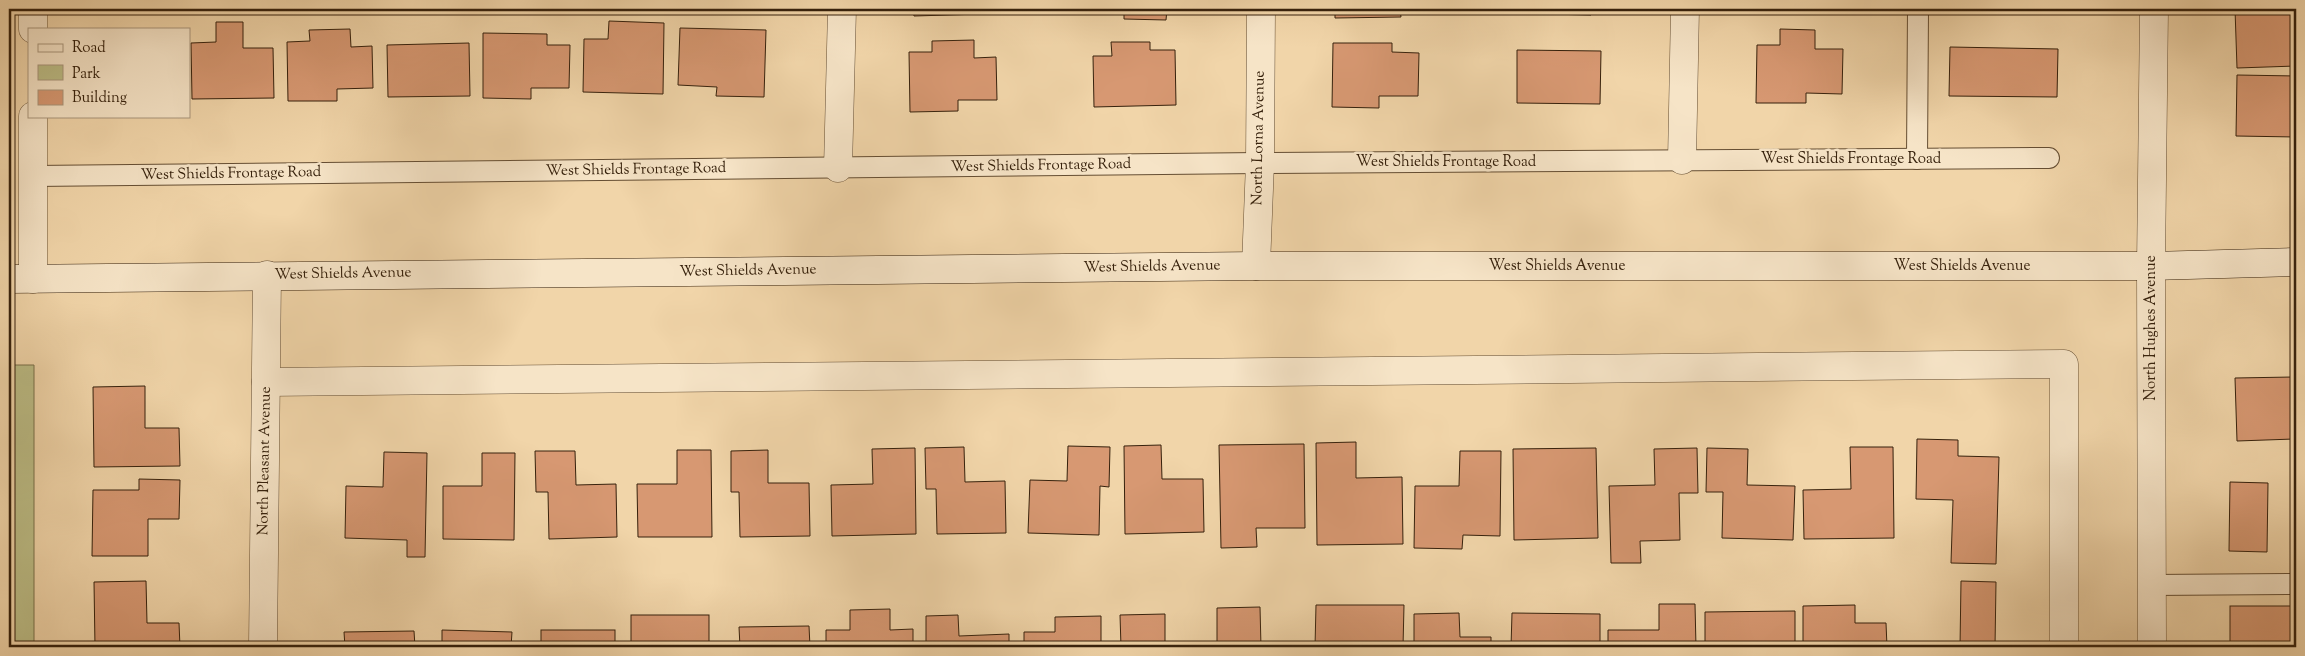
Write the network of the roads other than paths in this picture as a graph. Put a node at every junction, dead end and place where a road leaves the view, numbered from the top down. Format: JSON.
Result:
{"nodes":[{"id":1,"x":33,"y":9,"type":"edge"},
{"id":2,"x":842,"y":9,"type":"edge"},
{"id":3,"x":1261,"y":9,"type":"edge"},
{"id":4,"x":1685,"y":9,"type":"edge"},
{"id":5,"x":1918,"y":9,"type":"edge"},
{"id":6,"x":2154,"y":9,"type":"edge"},
{"id":7,"x":33,"y":28,"type":"edge"},
{"id":8,"x":33,"y":118,"type":"edge"},
{"id":9,"x":2049,"y":158,"type":"dead end"},
{"id":10,"x":1917,"y":159,"type":"junction"},
{"id":11,"x":1682,"y":160,"type":"junction"},
{"id":12,"x":1260,"y":163,"type":"junction"},
{"id":13,"x":838,"y":168,"type":"junction"},
{"id":14,"x":33,"y":176,"type":"junction"},
{"id":15,"x":2296,"y":262,"type":"edge"},
{"id":16,"x":1256,"y":266,"type":"junction"},
{"id":17,"x":2151,"y":266,"type":"junction"},
{"id":18,"x":266,"y":275,"type":"junction"},
{"id":19,"x":21,"y":279,"type":"edge"},
{"id":20,"x":266,"y":382,"type":"junction"},
{"id":21,"x":2296,"y":584,"type":"edge"},
{"id":22,"x":2152,"y":585,"type":"junction"},
{"id":23,"x":263,"y":647,"type":"edge"},
{"id":24,"x":2064,"y":647,"type":"edge"},
{"id":25,"x":2152,"y":647,"type":"edge"}],
"edges":[{"from":1,"to":7,"type":"street"},
{"from":2,"to":13,"type":"street"},
{"from":3,"to":12,"type":"street","name":"North Lorna Avenue"},
{"from":4,"to":11,"type":"street"},
{"from":5,"to":10,"type":"lane"},
{"from":6,"to":17,"type":"street","name":"North Hughes Avenue"},
{"from":8,"to":14,"type":"street"},
{"from":9,"to":10,"type":"lane","name":"West Shields Frontage Road"},
{"from":10,"to":11,"type":"lane","name":"West Shields Frontage Road"},
{"from":11,"to":12,"type":"lane","name":"West Shields Frontage Road"},
{"from":12,"to":13,"type":"lane","name":"West Shields Frontage Road"},
{"from":12,"to":16,"type":"street","name":"North Lorna Avenue"},
{"from":13,"to":14,"type":"lane","name":"West Shields Frontage Road"},
{"from":14,"to":19,"type":"street"},
{"from":15,"to":17,"type":"street","name":"West Shields Avenue"},
{"from":16,"to":17,"type":"street","name":"West Shields Avenue"},
{"from":16,"to":18,"type":"street","name":"West Shields Avenue"},
{"from":17,"to":22,"type":"street","name":"North Hughes Avenue"},
{"from":18,"to":19,"type":"street","name":"West Shields Avenue"},
{"from":18,"to":20,"type":"street","name":"North Pleasant Avenue"},
{"from":20,"to":23,"type":"street","name":"North Pleasant Avenue"},
{"from":20,"to":24,"type":"street"},
{"from":21,"to":22,"type":"lane"},
{"from":22,"to":25,"type":"street","name":"North Hughes Avenue"}]}
